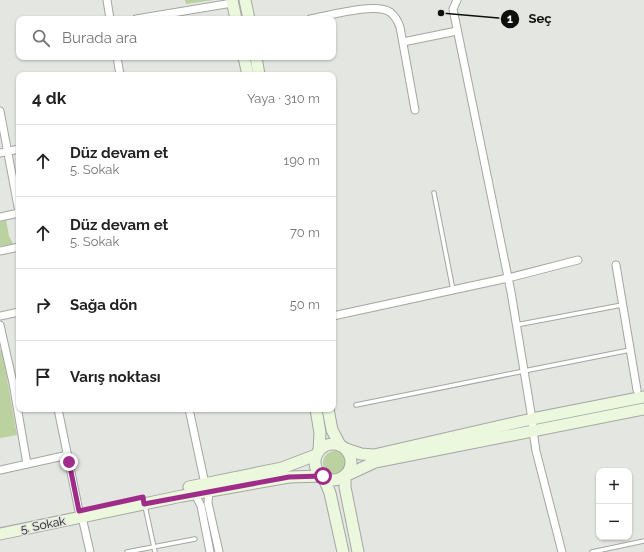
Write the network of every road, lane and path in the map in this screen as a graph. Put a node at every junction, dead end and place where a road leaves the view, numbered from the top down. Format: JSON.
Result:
{"nodes":[{"id":1,"x":107,"y":0,"type":"edge"},
{"id":2,"x":245,"y":0,"type":"edge"},
{"id":3,"x":457,"y":0,"type":"edge"},
{"id":4,"x":232,"y":2,"type":"edge"},
{"id":5,"x":110,"y":16,"type":"edge"},
{"id":6,"x":153,"y":16,"type":"edge"},
{"id":7,"x":235,"y":16,"type":"edge"},
{"id":8,"x":248,"y":16,"type":"edge"},
{"id":9,"x":325,"y":16,"type":"edge"},
{"id":10,"x":457,"y":31,"type":"junction"},
{"id":11,"x":403,"y":42,"type":"junction"},
{"id":12,"x":118,"y":60,"type":"edge"},
{"id":13,"x":245,"y":60,"type":"edge"},
{"id":14,"x":256,"y":60,"type":"edge"},
{"id":15,"x":120,"y":72,"type":"edge"},
{"id":16,"x":247,"y":72,"type":"edge"},
{"id":17,"x":258,"y":72,"type":"edge"},
{"id":18,"x":415,"y":110,"type":"dead end"},
{"id":19,"x":0,"y":111,"type":"edge"},
{"id":20,"x":16,"y":150,"type":"edge"},
{"id":21,"x":8,"y":151,"type":"junction"},
{"id":22,"x":0,"y":153,"type":"edge"},
{"id":23,"x":434,"y":194,"type":"dead end"},
{"id":24,"x":16,"y":196,"type":"edge"},
{"id":25,"x":16,"y":214,"type":"edge"},
{"id":26,"x":0,"y":217,"type":"edge"},
{"id":27,"x":16,"y":248,"type":"edge"},
{"id":28,"x":0,"y":251,"type":"edge"},
{"id":29,"x":578,"y":260,"type":"dead end"},
{"id":30,"x":616,"y":265,"type":"dead end"},
{"id":31,"x":508,"y":278,"type":"junction"},
{"id":32,"x":453,"y":290,"type":"junction"},
{"id":33,"x":622,"y":305,"type":"junction"},
{"id":34,"x":16,"y":313,"type":"edge"},
{"id":35,"x":336,"y":315,"type":"edge"},
{"id":36,"x":0,"y":316,"type":"edge"},
{"id":37,"x":0,"y":325,"type":"edge"},
{"id":38,"x":516,"y":325,"type":"junction"},
{"id":39,"x":630,"y":350,"type":"junction"},
{"id":40,"x":524,"y":370,"type":"junction"},
{"id":41,"x":641,"y":395,"type":"edge"},
{"id":42,"x":16,"y":400,"type":"edge"},
{"id":43,"x":356,"y":405,"type":"dead end"},
{"id":44,"x":644,"y":409,"type":"edge"},
{"id":45,"x":18,"y":412,"type":"edge"},
{"id":46,"x":59,"y":412,"type":"edge"},
{"id":47,"x":190,"y":412,"type":"edge"},
{"id":48,"x":316,"y":412,"type":"edge"},
{"id":49,"x":329,"y":412,"type":"edge"},
{"id":50,"x":532,"y":419,"type":"junction"},
{"id":51,"x":532,"y":431,"type":"junction"},
{"id":52,"x":343,"y":447,"type":"junction"},
{"id":53,"x":318,"y":453,"type":"junction"},
{"id":54,"x":68,"y":455,"type":"junction"},
{"id":55,"x":27,"y":464,"type":"junction"},
{"id":56,"x":0,"y":470,"type":"edge"},
{"id":57,"x":323,"y":476,"type":"junction"},
{"id":58,"x":345,"y":476,"type":"junction"},
{"id":59,"x":207,"y":488,"type":"junction"},
{"id":60,"x":195,"y":494,"type":"junction"},
{"id":61,"x":144,"y":501,"type":"junction"},
{"id":62,"x":81,"y":514,"type":"junction"},
{"id":63,"x":0,"y":527,"type":"edge"},
{"id":64,"x":0,"y":534,"type":"edge"},
{"id":65,"x":195,"y":539,"type":"dead end"},
{"id":66,"x":644,"y":540,"type":"edge"},
{"id":67,"x":154,"y":547,"type":"junction"},
{"id":68,"x":90,"y":552,"type":"edge"},
{"id":69,"x":127,"y":552,"type":"edge"},
{"id":70,"x":155,"y":552,"type":"edge"},
{"id":71,"x":210,"y":552,"type":"edge"},
{"id":72,"x":219,"y":552,"type":"edge"},
{"id":73,"x":343,"y":552,"type":"edge"},
{"id":74,"x":358,"y":552,"type":"edge"},
{"id":75,"x":562,"y":552,"type":"edge"},
{"id":76,"x":592,"y":552,"type":"edge"}],
"edges":[{"from":1,"to":5,"type":"street"},
{"from":2,"to":8,"type":"street"},
{"from":3,"to":10,"type":"street"},
{"from":4,"to":6,"type":"street"},
{"from":4,"to":7,"type":"street"},
{"from":9,"to":11,"type":"street"},
{"from":10,"to":11,"type":"street"},
{"from":10,"to":31,"type":"street"},
{"from":11,"to":18,"type":"street"},
{"from":12,"to":15,"type":"street"},
{"from":13,"to":16,"type":"street"},
{"from":14,"to":17,"type":"street"},
{"from":19,"to":21,"type":"street"},
{"from":20,"to":21,"type":"street"},
{"from":21,"to":22,"type":"street"},
{"from":21,"to":24,"type":"street"},
{"from":23,"to":32,"type":"lane"},
{"from":25,"to":26,"type":"street"},
{"from":27,"to":28,"type":"street"},
{"from":29,"to":31,"type":"street"},
{"from":30,"to":33,"type":"street"},
{"from":31,"to":32,"type":"street"},
{"from":31,"to":38,"type":"street"},
{"from":32,"to":35,"type":"street"},
{"from":33,"to":38,"type":"lane"},
{"from":33,"to":39,"type":"street"},
{"from":34,"to":36,"type":"street"},
{"from":37,"to":42,"type":"street"},
{"from":38,"to":40,"type":"street"},
{"from":39,"to":40,"type":"lane"},
{"from":39,"to":41,"type":"street"},
{"from":40,"to":43,"type":"lane"},
{"from":40,"to":50,"type":"street"},
{"from":41,"to":44,"type":"street"},
{"from":41,"to":50,"type":"street"},
{"from":44,"to":51,"type":"street"},
{"from":45,"to":55,"type":"street"},
{"from":46,"to":54,"type":"street"},
{"from":47,"to":59,"type":"street"},
{"from":48,"to":53,"type":"street"},
{"from":49,"to":52,"type":"street"},
{"from":50,"to":51,"type":"street"},
{"from":50,"to":52,"type":"street"},
{"from":51,"to":58,"type":"street"},
{"from":51,"to":75,"type":"street"},
{"from":52,"to":53,"type":"street"},
{"from":52,"to":58,"type":"street"},
{"from":53,"to":57,"type":"street"},
{"from":53,"to":59,"type":"street","name":"5. Sokak"},
{"from":54,"to":55,"type":"street"},
{"from":54,"to":62,"type":"street"},
{"from":55,"to":56,"type":"street"},
{"from":57,"to":58,"type":"street"},
{"from":57,"to":59,"type":"street","name":"5. Sokak"},
{"from":57,"to":73,"type":"street"},
{"from":58,"to":74,"type":"street"},
{"from":59,"to":60,"type":"street","name":"5. Sokak"},
{"from":59,"to":61,"type":"street","name":"5. Sokak"},
{"from":59,"to":72,"type":"street"},
{"from":60,"to":61,"type":"street","name":"5. Sokak"},
{"from":60,"to":71,"type":"street"},
{"from":61,"to":62,"type":"street","name":"5. Sokak"},
{"from":61,"to":67,"type":"lane"},
{"from":62,"to":63,"type":"street","name":"5. Sokak"},
{"from":62,"to":64,"type":"street","name":"5. Sokak"},
{"from":62,"to":68,"type":"street"},
{"from":65,"to":67,"type":"lane"},
{"from":66,"to":76,"type":"lane"},
{"from":67,"to":69,"type":"lane"},
{"from":67,"to":70,"type":"lane"}]}
